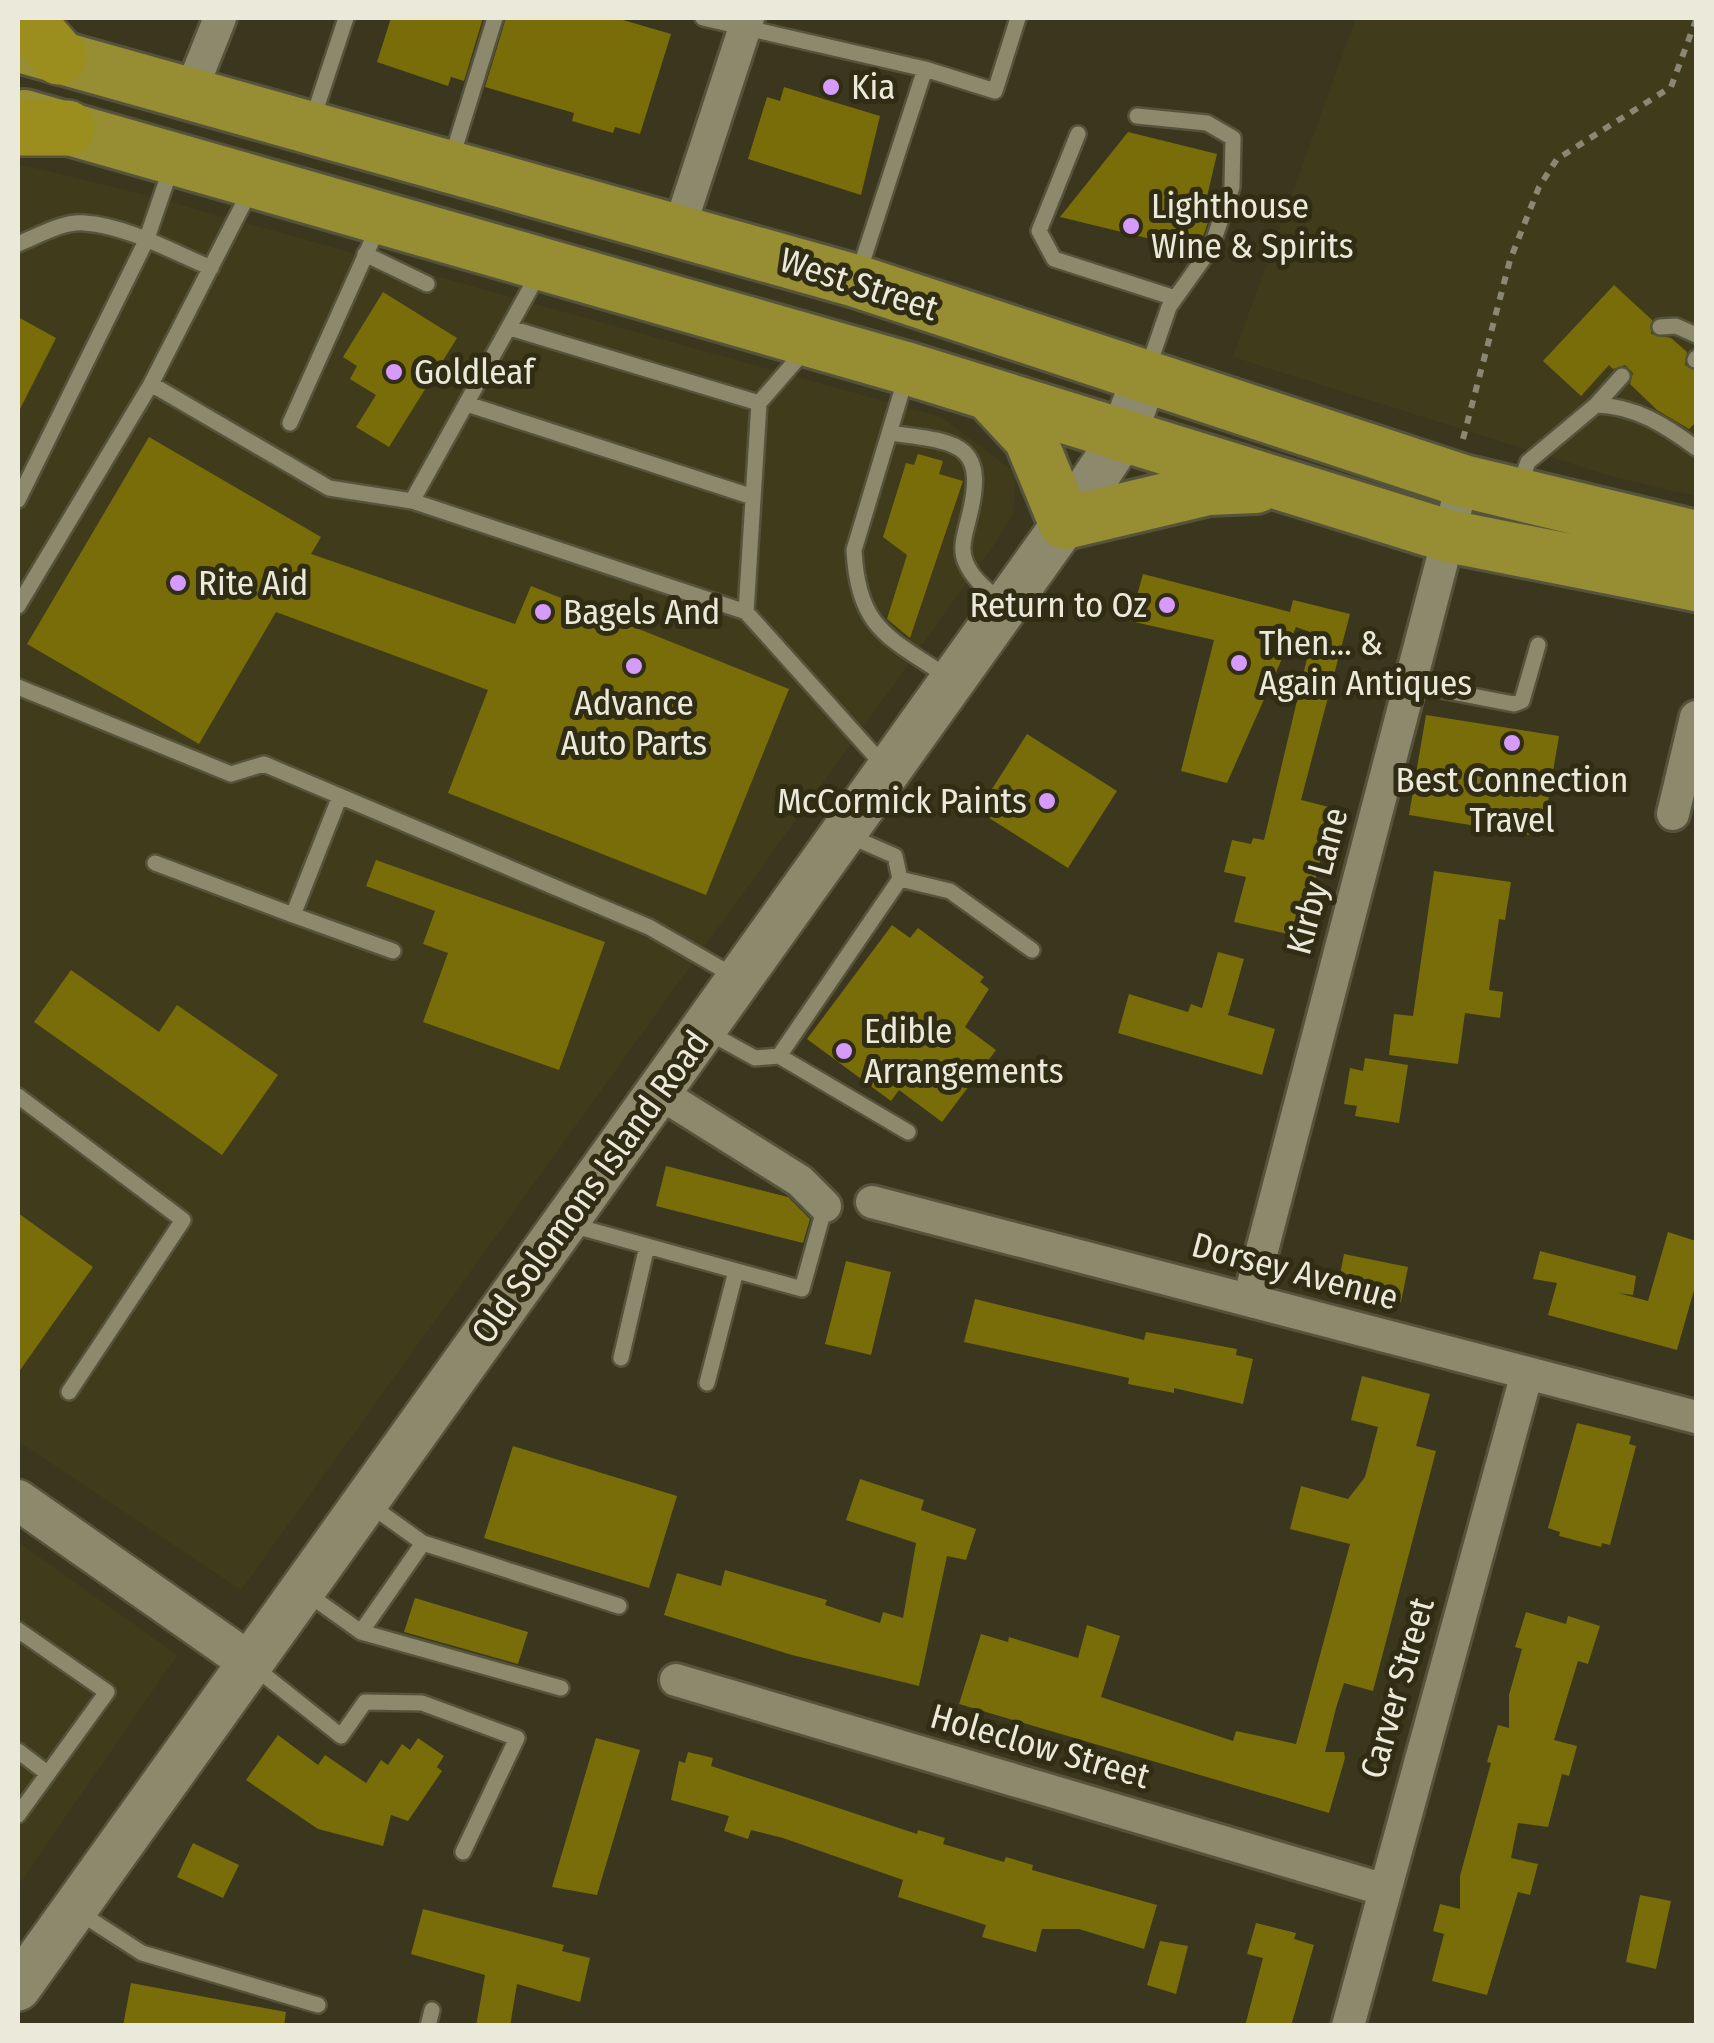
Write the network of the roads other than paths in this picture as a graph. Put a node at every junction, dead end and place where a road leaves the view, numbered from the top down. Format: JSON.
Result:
{"nodes":[{"id":1,"x":220,"y":18,"type":"edge"},
{"id":2,"x":346,"y":18,"type":"edge"},
{"id":3,"x":495,"y":18,"type":"edge"},
{"id":4,"x":703,"y":18,"type":"edge"},
{"id":5,"x":1018,"y":18,"type":"edge"},
{"id":6,"x":746,"y":24,"type":"edge"},
{"id":7,"x":34,"y":40,"type":"edge"},
{"id":8,"x":924,"y":69,"type":"junction"},
{"id":9,"x":190,"y":94,"type":"junction"},
{"id":10,"x":1137,"y":116,"type":"dead end"},
{"id":11,"x":34,"y":123,"type":"edge"},
{"id":12,"x":310,"y":126,"type":"junction"},
{"id":13,"x":1078,"y":134,"type":"dead end"},
{"id":14,"x":174,"y":159,"type":"junction"},
{"id":15,"x":449,"y":166,"type":"junction"},
{"id":16,"x":255,"y":182,"type":"junction"},
{"id":17,"x":680,"y":229,"type":"junction"},
{"id":18,"x":374,"y":235,"type":"junction"},
{"id":19,"x":146,"y":241,"type":"junction"},
{"id":20,"x":18,"y":244,"type":"edge"},
{"id":21,"x":544,"y":263,"type":"junction"},
{"id":22,"x":211,"y":268,"type":"junction"},
{"id":23,"x":856,"y":281,"type":"junction"},
{"id":24,"x":428,"y":284,"type":"dead end"},
{"id":25,"x":1175,"y":298,"type":"junction"},
{"id":26,"x":510,"y":328,"type":"junction"},
{"id":27,"x":1660,"y":328,"type":"dead end"},
{"id":28,"x":1696,"y":335,"type":"edge"},
{"id":29,"x":814,"y":341,"type":"junction"},
{"id":30,"x":909,"y":368,"type":"junction"},
{"id":31,"x":1145,"y":376,"type":"junction"},
{"id":32,"x":1622,"y":376,"type":"dead end"},
{"id":33,"x":151,"y":384,"type":"junction"},
{"id":34,"x":988,"y":393,"type":"junction"},
{"id":35,"x":758,"y":403,"type":"junction"},
{"id":36,"x":467,"y":404,"type":"junction"},
{"id":37,"x":1596,"y":405,"type":"junction"},
{"id":38,"x":290,"y":422,"type":"dead end"},
{"id":39,"x":890,"y":433,"type":"junction"},
{"id":40,"x":1124,"y":436,"type":"junction"},
{"id":41,"x":1696,"y":448,"type":"edge"},
{"id":42,"x":1461,"y":468,"type":"junction"},
{"id":43,"x":1278,"y":486,"type":"junction"},
{"id":44,"x":1516,"y":496,"type":"junction"},
{"id":45,"x":753,"y":498,"type":"junction"},
{"id":46,"x":18,"y":500,"type":"edge"},
{"id":47,"x":412,"y":501,"type":"junction"},
{"id":48,"x":1065,"y":523,"type":"junction"},
{"id":49,"x":1448,"y":536,"type":"junction"},
{"id":50,"x":1696,"y":537,"type":"edge"},
{"id":51,"x":1696,"y":585,"type":"edge"},
{"id":52,"x":18,"y":606,"type":"edge"},
{"id":53,"x":1005,"y":606,"type":"junction"},
{"id":54,"x":746,"y":612,"type":"junction"},
{"id":55,"x":1538,"y":645,"type":"dead end"},
{"id":56,"x":952,"y":680,"type":"junction"},
{"id":57,"x":1410,"y":684,"type":"junction"},
{"id":58,"x":18,"y":687,"type":"edge"},
{"id":59,"x":1696,"y":717,"type":"edge"},
{"id":60,"x":1692,"y":758,"type":"edge"},
{"id":61,"x":888,"y":770,"type":"junction"},
{"id":62,"x":340,"y":796,"type":"junction"},
{"id":63,"x":1673,"y":814,"type":"dead end"},
{"id":64,"x":843,"y":833,"type":"junction"},
{"id":65,"x":155,"y":862,"type":"dead end"},
{"id":66,"x":900,"y":880,"type":"junction"},
{"id":67,"x":293,"y":916,"type":"junction"},
{"id":68,"x":1032,"y":950,"type":"dead end"},
{"id":69,"x":393,"y":952,"type":"dead end"},
{"id":70,"x":738,"y":979,"type":"junction"},
{"id":71,"x":703,"y":1028,"type":"junction"},
{"id":72,"x":779,"y":1056,"type":"junction"},
{"id":73,"x":658,"y":1092,"type":"junction"},
{"id":74,"x":18,"y":1096,"type":"edge"},
{"id":75,"x":908,"y":1132,"type":"dead end"},
{"id":76,"x":872,"y":1202,"type":"dead end"},
{"id":77,"x":825,"y":1206,"type":"joint"},
{"id":78,"x":564,"y":1223,"type":"junction"},
{"id":79,"x":648,"y":1246,"type":"junction"},
{"id":80,"x":736,"y":1271,"type":"junction"},
{"id":81,"x":1249,"y":1300,"type":"junction"},
{"id":82,"x":621,"y":1358,"type":"dead end"},
{"id":83,"x":1527,"y":1373,"type":"junction"},
{"id":84,"x":707,"y":1383,"type":"dead end"},
{"id":85,"x":69,"y":1392,"type":"dead end"},
{"id":86,"x":1696,"y":1417,"type":"edge"},
{"id":87,"x":18,"y":1500,"type":"edge"},
{"id":88,"x":366,"y":1501,"type":"junction"},
{"id":89,"x":423,"y":1544,"type":"junction"},
{"id":90,"x":302,"y":1590,"type":"junction"},
{"id":91,"x":619,"y":1606,"type":"dead end"},
{"id":92,"x":18,"y":1630,"type":"edge"},
{"id":93,"x":360,"y":1632,"type":"junction"},
{"id":94,"x":250,"y":1663,"type":"junction"},
{"id":95,"x":676,"y":1680,"type":"dead end"},
{"id":96,"x":561,"y":1688,"type":"dead end"},
{"id":97,"x":18,"y":1752,"type":"edge"},
{"id":98,"x":47,"y":1773,"type":"junction"},
{"id":99,"x":18,"y":1816,"type":"edge"},
{"id":100,"x":463,"y":1852,"type":"dead end"},
{"id":101,"x":1382,"y":1889,"type":"junction"},
{"id":102,"x":74,"y":1909,"type":"junction"},
{"id":103,"x":18,"y":1988,"type":"edge"},
{"id":104,"x":318,"y":2005,"type":"dead end"},
{"id":105,"x":1352,"y":2025,"type":"edge"}],
"edges":[{"from":1,"to":9,"type":"street"},
{"from":2,"to":12,"type":"lane"},
{"from":3,"to":15,"type":"lane"},
{"from":4,"to":6,"type":"lane"},
{"from":5,"to":8,"type":"lane"},
{"from":6,"to":8,"type":"lane"},
{"from":6,"to":17,"type":"street"},
{"from":7,"to":9,"type":"main road","name":"West Street"},
{"from":8,"to":23,"type":"lane"},
{"from":9,"to":12,"type":"main road","name":"West Street"},
{"from":10,"to":25,"type":"lane"},
{"from":11,"to":14,"type":"main road","name":"West Street"},
{"from":12,"to":15,"type":"main road","name":"West Street"},
{"from":13,"to":25,"type":"lane"},
{"from":14,"to":16,"type":"main road","name":"West Street"},
{"from":14,"to":19,"type":"lane"},
{"from":15,"to":17,"type":"main road","name":"West Street"},
{"from":16,"to":18,"type":"main road","name":"West Street"},
{"from":16,"to":22,"type":"lane"},
{"from":17,"to":21,"type":"main road"},
{"from":17,"to":23,"type":"main road","name":"West Street"},
{"from":18,"to":21,"type":"main road","name":"West Street"},
{"from":18,"to":24,"type":"lane"},
{"from":18,"to":38,"type":"lane"},
{"from":19,"to":20,"type":"lane"},
{"from":19,"to":22,"type":"lane"},
{"from":19,"to":46,"type":"lane"},
{"from":21,"to":26,"type":"lane"},
{"from":21,"to":29,"type":"main road","name":"West Street"},
{"from":22,"to":33,"type":"lane"},
{"from":23,"to":31,"type":"main road","name":"West Street"},
{"from":25,"to":31,"type":"lane"},
{"from":26,"to":35,"type":"lane"},
{"from":26,"to":36,"type":"lane"},
{"from":27,"to":28,"type":"lane"},
{"from":29,"to":30,"type":"main road","name":"West Street"},
{"from":29,"to":35,"type":"lane"},
{"from":30,"to":34,"type":"main road","name":"West Street"},
{"from":30,"to":39,"type":"lane"},
{"from":31,"to":40,"type":"main road","name":"Old Solomons Island Road"},
{"from":31,"to":42,"type":"main road","name":"West Street"},
{"from":32,"to":37,"type":"lane"},
{"from":33,"to":47,"type":"lane"},
{"from":33,"to":52,"type":"lane"},
{"from":34,"to":40,"type":"main road","name":"West Street"},
{"from":34,"to":48,"type":"main road"},
{"from":35,"to":45,"type":"lane"},
{"from":36,"to":45,"type":"lane"},
{"from":36,"to":47,"type":"lane"},
{"from":37,"to":41,"type":"lane"},
{"from":37,"to":44,"type":"lane"},
{"from":39,"to":53,"type":"lane"},
{"from":39,"to":56,"type":"lane"},
{"from":40,"to":43,"type":"main road","name":"West Street"},
{"from":40,"to":48,"type":"main road","name":"Old Solomons Island Road"},
{"from":42,"to":44,"type":"main road","name":"West Street"},
{"from":42,"to":49,"type":"street","name":"Kirby Lane"},
{"from":43,"to":48,"type":"main road"},
{"from":43,"to":49,"type":"main road","name":"West Street"},
{"from":44,"to":50,"type":"main road","name":"West Street"},
{"from":45,"to":54,"type":"lane"},
{"from":47,"to":54,"type":"lane"},
{"from":48,"to":53,"type":"main road","name":"Old Solomons Island Road"},
{"from":49,"to":51,"type":"main road","name":"West Street"},
{"from":49,"to":57,"type":"street","name":"Kirby Lane"},
{"from":53,"to":56,"type":"main road","name":"Old Solomons Island Road"},
{"from":54,"to":61,"type":"lane"},
{"from":55,"to":57,"type":"lane"},
{"from":56,"to":61,"type":"main road","name":"Old Solomons Island Road"},
{"from":57,"to":81,"type":"street","name":"Kirby Lane"},
{"from":58,"to":62,"type":"lane"},
{"from":59,"to":60,"type":"street"},
{"from":60,"to":63,"type":"street"},
{"from":61,"to":64,"type":"main road","name":"Old Solomons Island Road"},
{"from":62,"to":67,"type":"lane"},
{"from":62,"to":70,"type":"lane"},
{"from":64,"to":66,"type":"lane"},
{"from":64,"to":70,"type":"main road","name":"Old Solomons Island Road"},
{"from":65,"to":67,"type":"lane"},
{"from":66,"to":68,"type":"lane"},
{"from":66,"to":72,"type":"lane"},
{"from":67,"to":69,"type":"lane"},
{"from":70,"to":71,"type":"main road","name":"Old Solomons Island Road"},
{"from":71,"to":72,"type":"lane"},
{"from":71,"to":73,"type":"main road","name":"Old Solomons Island Road"},
{"from":72,"to":75,"type":"lane"},
{"from":73,"to":77,"type":"street"},
{"from":73,"to":78,"type":"main road","name":"Old Solomons Island Road"},
{"from":74,"to":85,"type":"lane"},
{"from":76,"to":81,"type":"street","name":"Dorsey Avenue"},
{"from":77,"to":80,"type":"lane"},
{"from":78,"to":79,"type":"lane"},
{"from":78,"to":88,"type":"main road","name":"Old Solomons Island Road"},
{"from":79,"to":80,"type":"lane"},
{"from":79,"to":82,"type":"lane"},
{"from":80,"to":84,"type":"lane"},
{"from":81,"to":83,"type":"street","name":"Dorsey Avenue"},
{"from":83,"to":86,"type":"street","name":"Dorsey Avenue"},
{"from":83,"to":101,"type":"street","name":"Carver Street"},
{"from":87,"to":94,"type":"street"},
{"from":88,"to":89,"type":"lane"},
{"from":88,"to":90,"type":"main road","name":"Old Solomons Island Road"},
{"from":89,"to":91,"type":"lane"},
{"from":89,"to":93,"type":"lane"},
{"from":90,"to":93,"type":"lane"},
{"from":90,"to":94,"type":"main road","name":"Old Solomons Island Road"},
{"from":92,"to":98,"type":"lane"},
{"from":93,"to":96,"type":"lane"},
{"from":94,"to":100,"type":"lane"},
{"from":94,"to":102,"type":"main road","name":"Old Solomons Island Road"},
{"from":95,"to":101,"type":"street","name":"Holeclow Street"},
{"from":97,"to":98,"type":"lane"},
{"from":98,"to":99,"type":"lane"},
{"from":101,"to":105,"type":"street","name":"Carver Street"},
{"from":102,"to":103,"type":"main road","name":"Old Solomons Island Road"},
{"from":102,"to":104,"type":"lane"}]}
